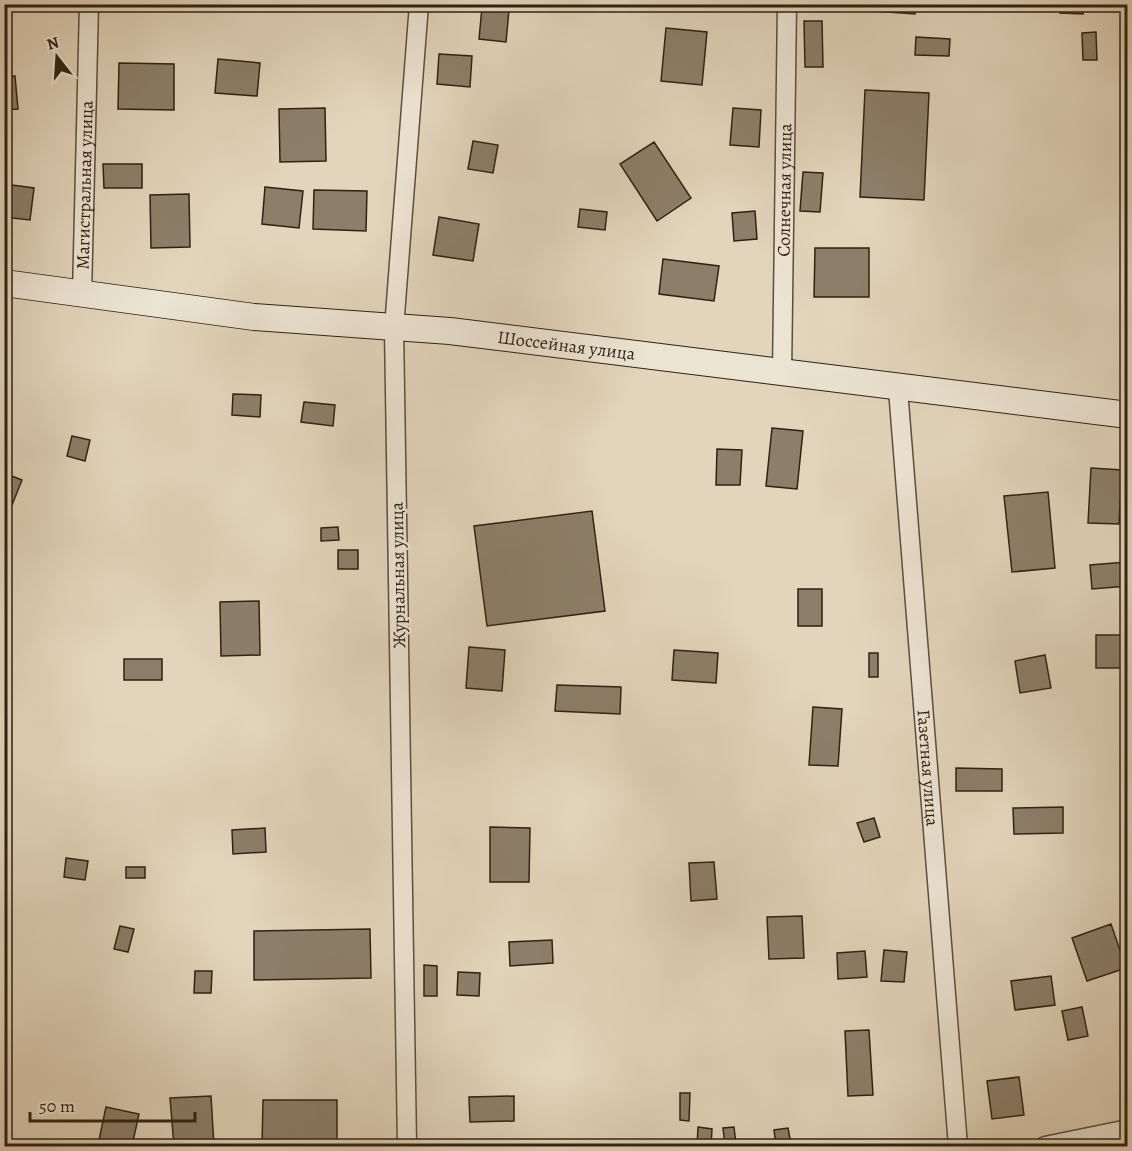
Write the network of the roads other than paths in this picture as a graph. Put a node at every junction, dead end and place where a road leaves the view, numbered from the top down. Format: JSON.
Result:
{"nodes":[{"id":1,"x":89,"y":4,"type":"edge"},
{"id":2,"x":419,"y":4,"type":"edge"},
{"id":3,"x":787,"y":4,"type":"edge"},
{"id":4,"x":4,"y":283,"type":"edge"},
{"id":5,"x":82,"y":295,"type":"junction"},
{"id":6,"x":393,"y":328,"type":"junction"},
{"id":7,"x":782,"y":374,"type":"junction"},
{"id":8,"x":898,"y":389,"type":"junction"},
{"id":9,"x":1128,"y":415,"type":"edge"},
{"id":10,"x":1128,"y":1129,"type":"edge"},
{"id":11,"x":407,"y":1146,"type":"edge"},
{"id":12,"x":958,"y":1146,"type":"edge"},
{"id":13,"x":1044,"y":1146,"type":"edge"}],
"edges":[{"from":1,"to":5,"type":"street","name":"Магистральная улица"},
{"from":2,"to":6,"type":"street","name":"Журнальная улица"},
{"from":3,"to":7,"type":"street","name":"Солнечная улица"},
{"from":4,"to":5,"type":"main road","name":"Шоссейная улица"},
{"from":5,"to":6,"type":"main road","name":"Шоссейная улица"},
{"from":6,"to":7,"type":"main road","name":"Шоссейная улица"},
{"from":6,"to":11,"type":"street","name":"Журнальная улица"},
{"from":7,"to":8,"type":"main road","name":"Шоссейная улица"},
{"from":8,"to":9,"type":"main road","name":"Шоссейная улица"},
{"from":8,"to":12,"type":"street","name":"Газетная улица"},
{"from":10,"to":13,"type":"street"}]}
